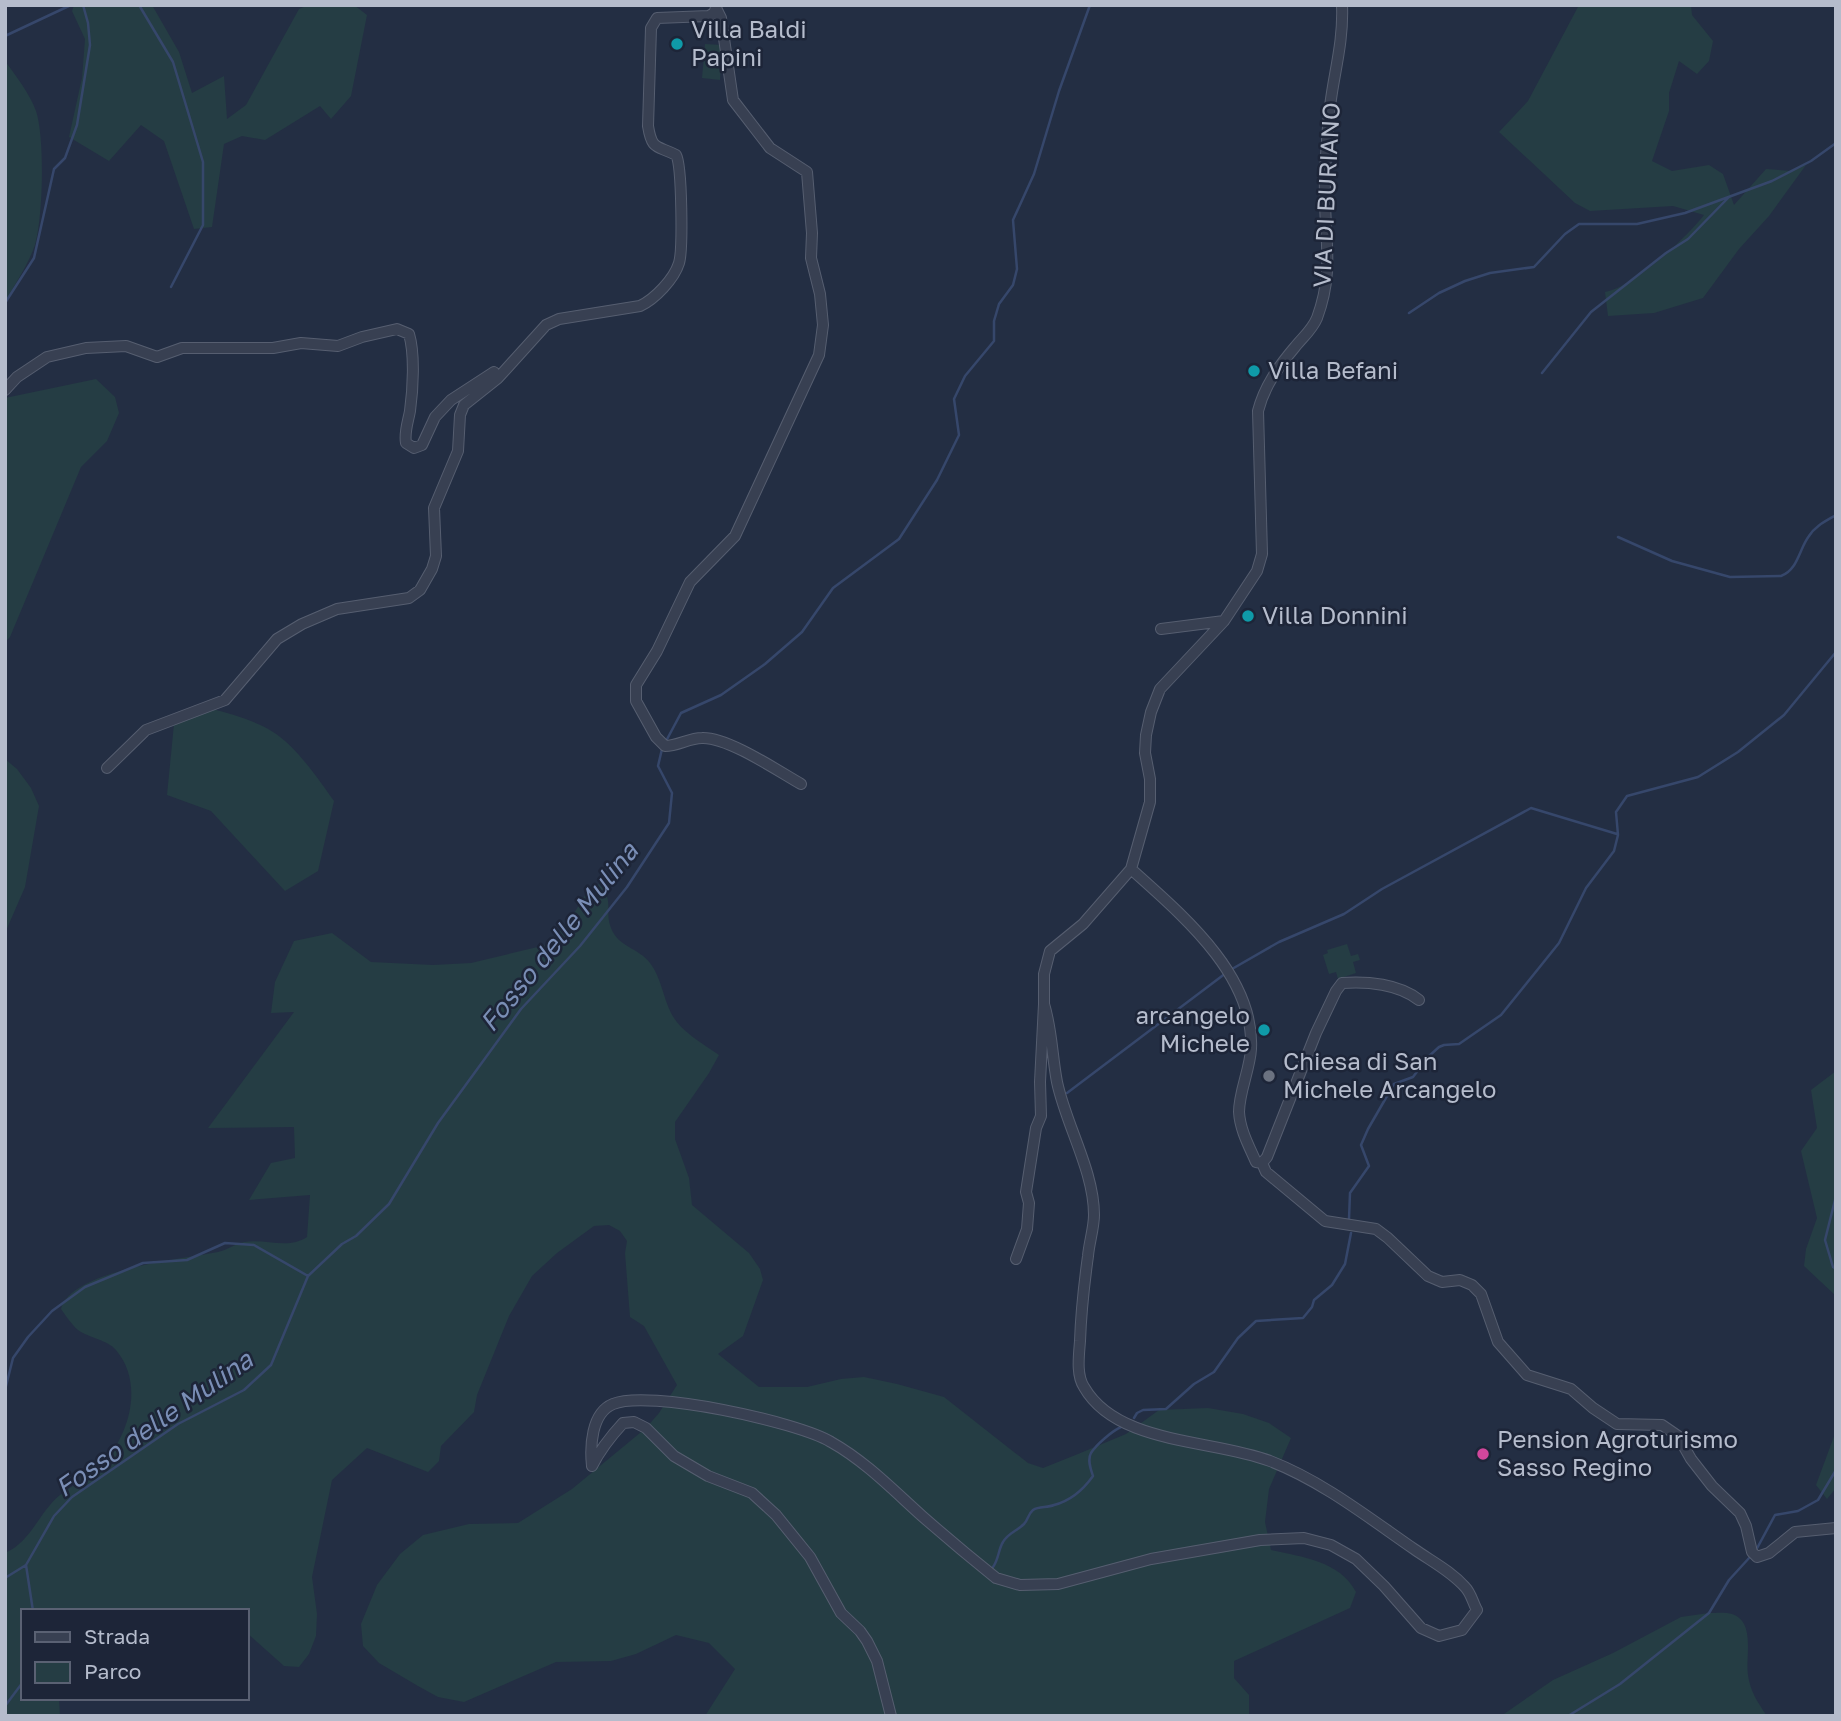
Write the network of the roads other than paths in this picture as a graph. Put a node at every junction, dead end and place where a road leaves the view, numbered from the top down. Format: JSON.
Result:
{"nodes":[{"id":1,"x":1342,"y":5,"type":"edge"},
{"id":2,"x":717,"y":7,"type":"edge"},
{"id":3,"x":515,"y":357,"type":"junction"},
{"id":4,"x":5,"y":390,"type":"edge"},
{"id":5,"x":1224,"y":621,"type":"junction"},
{"id":6,"x":1161,"y":629,"type":"dead end"},
{"id":7,"x":107,"y":768,"type":"dead end"},
{"id":8,"x":801,"y":784,"type":"dead end"},
{"id":9,"x":1131,"y":869,"type":"junction"},
{"id":10,"x":1419,"y":1000,"type":"dead end"},
{"id":11,"x":1044,"y":1004,"type":"junction"},
{"id":12,"x":1262,"y":1163,"type":"junction"},
{"id":13,"x":1016,"y":1259,"type":"dead end"},
{"id":14,"x":1836,"y":1528,"type":"edge"},
{"id":15,"x":891,"y":1716,"type":"edge"}],
"edges":[{"from":1,"to":5,"type":"street","name":"VIA DI BURIANO"},
{"from":2,"to":3,"type":"street"},
{"from":2,"to":8,"type":"street"},
{"from":3,"to":4,"type":"street"},
{"from":3,"to":7,"type":"street"},
{"from":5,"to":6,"type":"street"},
{"from":5,"to":9,"type":"street","name":"VIA DI BURIANO"},
{"from":9,"to":11,"type":"street","name":"VIA DI BURIANO"},
{"from":9,"to":12,"type":"street"},
{"from":10,"to":12,"type":"street"},
{"from":11,"to":13,"type":"street"},
{"from":11,"to":15,"type":"street"},
{"from":12,"to":14,"type":"street"}]}
